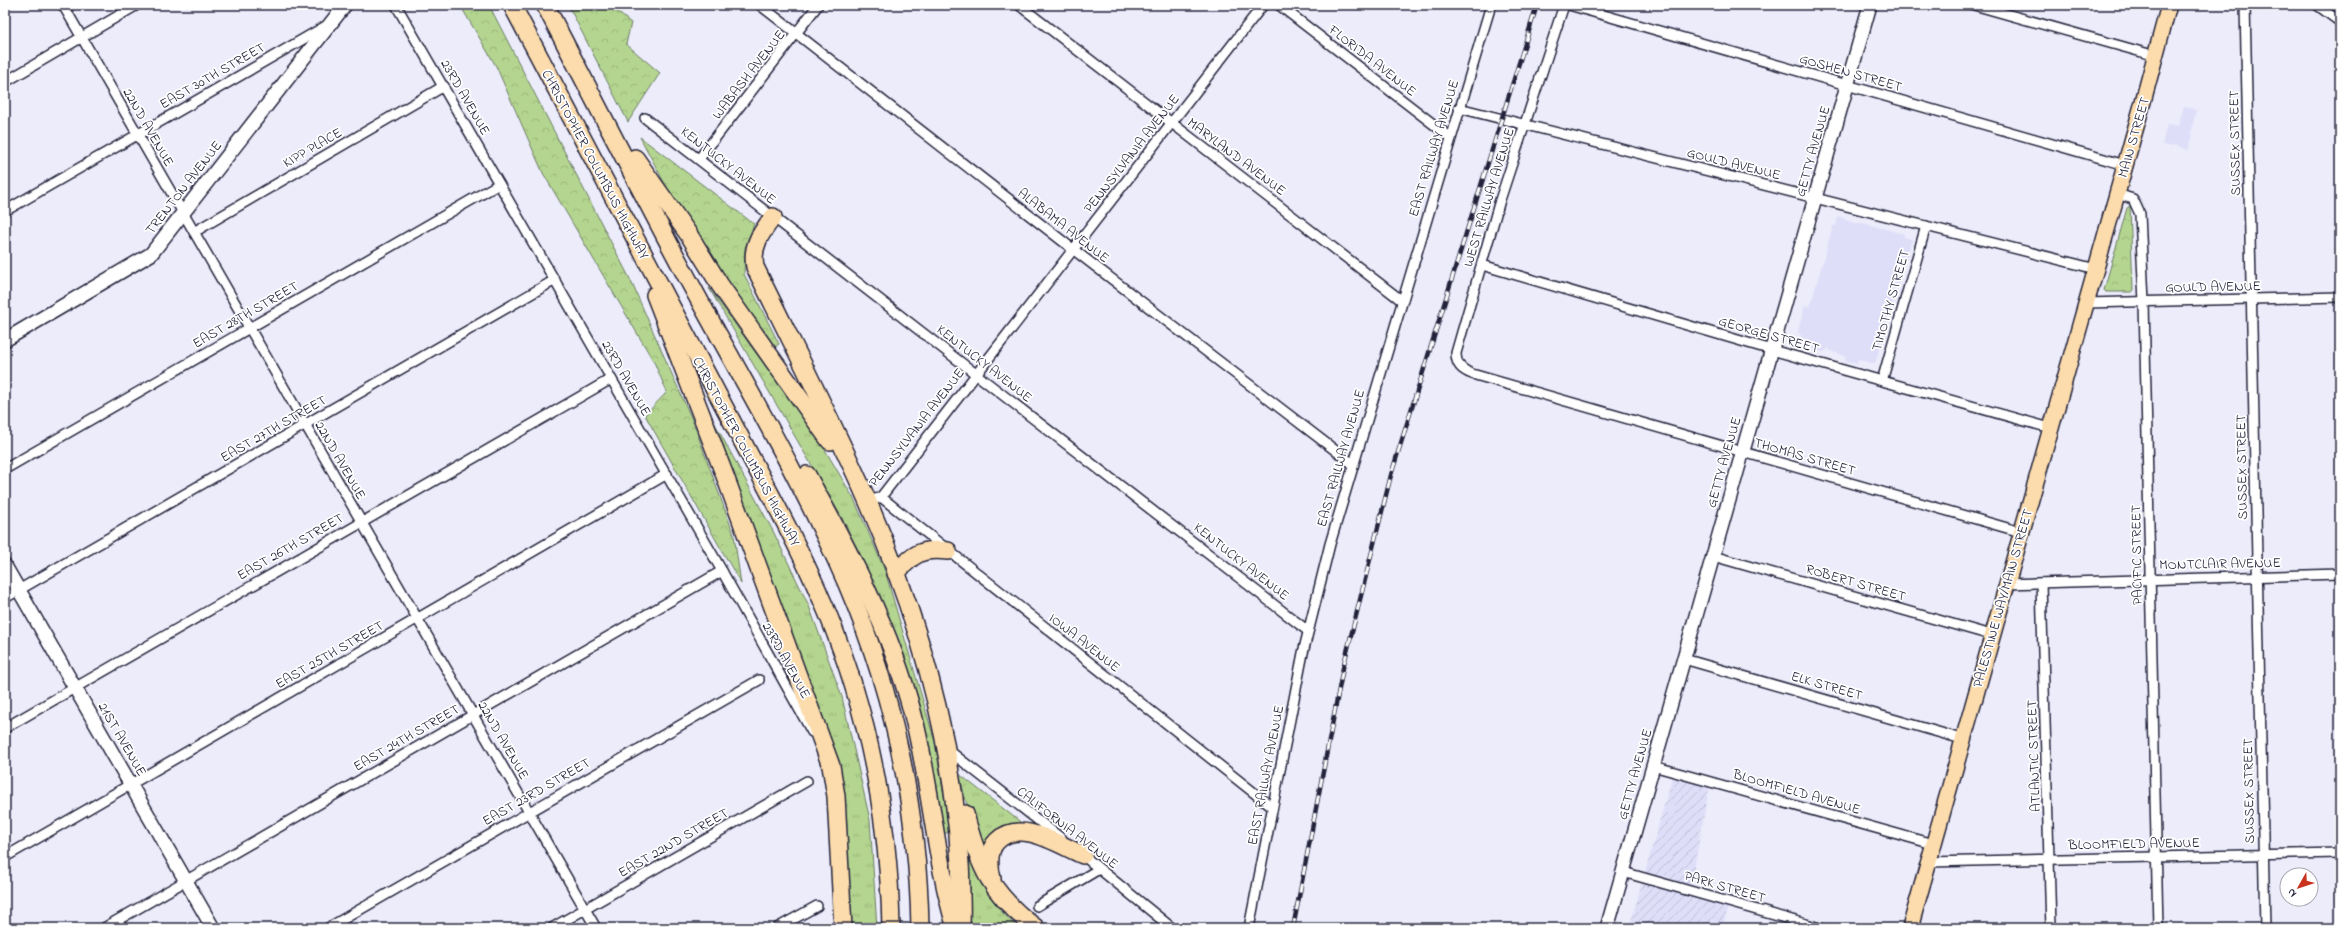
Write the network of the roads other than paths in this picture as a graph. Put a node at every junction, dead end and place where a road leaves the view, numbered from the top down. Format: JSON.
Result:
{"nodes":[{"id":1,"x":63,"y":5,"type":"edge"},
{"id":2,"x":137,"y":5,"type":"edge"},
{"id":3,"x":344,"y":5,"type":"edge"},
{"id":4,"x":396,"y":5,"type":"edge"},
{"id":5,"x":512,"y":5,"type":"edge"},
{"id":6,"x":545,"y":5,"type":"edge"},
{"id":7,"x":760,"y":5,"type":"edge"},
{"id":8,"x":818,"y":5,"type":"edge"},
{"id":9,"x":1019,"y":5,"type":"edge"},
{"id":10,"x":1263,"y":5,"type":"edge"},
{"id":11,"x":1279,"y":5,"type":"edge"},
{"id":12,"x":1490,"y":5,"type":"edge"},
{"id":13,"x":1564,"y":5,"type":"edge"},
{"id":14,"x":1570,"y":5,"type":"edge"},
{"id":15,"x":1870,"y":5,"type":"edge"},
{"id":16,"x":1974,"y":5,"type":"edge"},
{"id":17,"x":2169,"y":5,"type":"edge"},
{"id":18,"x":2245,"y":5,"type":"edge"},
{"id":19,"x":2317,"y":5,"type":"edge"},
{"id":20,"x":2340,"y":22,"type":"edge"},
{"id":21,"x":330,"y":24,"type":"junction"},
{"id":22,"x":797,"y":33,"type":"junction"},
{"id":23,"x":81,"y":37,"type":"junction"},
{"id":24,"x":2156,"y":56,"type":"junction"},
{"id":25,"x":5,"y":82,"type":"edge"},
{"id":26,"x":444,"y":86,"type":"junction"},
{"id":27,"x":1847,"y":86,"type":"junction"},
{"id":28,"x":597,"y":103,"type":"junction"},
{"id":29,"x":1459,"y":108,"type":"junction"},
{"id":30,"x":645,"y":118,"type":"dead end"},
{"id":31,"x":1171,"y":123,"type":"junction"},
{"id":32,"x":1525,"y":125,"type":"junction"},
{"id":33,"x":137,"y":134,"type":"junction"},
{"id":34,"x":1450,"y":137,"type":"junction"},
{"id":35,"x":699,"y":159,"type":"junction"},
{"id":36,"x":2125,"y":165,"type":"junction"},
{"id":37,"x":499,"y":184,"type":"junction"},
{"id":38,"x":2117,"y":194,"type":"junction"},
{"id":39,"x":1815,"y":198,"type":"junction"},
{"id":40,"x":5,"y":211,"type":"edge"},
{"id":41,"x":183,"y":214,"type":"junction"},
{"id":42,"x":624,"y":217,"type":"junction"},
{"id":43,"x":773,"y":217,"type":"junction"},
{"id":44,"x":1926,"y":226,"type":"junction"},
{"id":45,"x":194,"y":232,"type":"junction"},
{"id":46,"x":1074,"y":250,"type":"junction"},
{"id":47,"x":678,"y":260,"type":"junction"},
{"id":48,"x":1482,"y":265,"type":"junction"},
{"id":49,"x":2096,"y":269,"type":"junction"},
{"id":50,"x":555,"y":280,"type":"junction"},
{"id":51,"x":2340,"y":297,"type":"edge"},
{"id":52,"x":2251,"y":299,"type":"junction"},
{"id":53,"x":1401,"y":300,"type":"junction"},
{"id":54,"x":2144,"y":302,"type":"junction"},
{"id":55,"x":2086,"y":303,"type":"junction"},
{"id":56,"x":249,"y":327,"type":"junction"},
{"id":57,"x":5,"y":340,"type":"edge"},
{"id":58,"x":1772,"y":350,"type":"junction"},
{"id":59,"x":976,"y":374,"type":"junction"},
{"id":60,"x":611,"y":378,"type":"junction"},
{"id":61,"x":1490,"y":380,"type":"joint"},
{"id":62,"x":1882,"y":381,"type":"junction"},
{"id":63,"x":306,"y":425,"type":"junction"},
{"id":64,"x":2050,"y":428,"type":"junction"},
{"id":65,"x":1742,"y":453,"type":"junction"},
{"id":66,"x":1353,"y":464,"type":"junction"},
{"id":67,"x":5,"y":469,"type":"edge"},
{"id":68,"x":666,"y":474,"type":"junction"},
{"id":69,"x":859,"y":482,"type":"junction"},
{"id":70,"x":875,"y":500,"type":"junction"},
{"id":71,"x":361,"y":521,"type":"junction"},
{"id":72,"x":2020,"y":532,"type":"junction"},
{"id":73,"x":948,"y":551,"type":"junction"},
{"id":74,"x":1713,"y":556,"type":"junction"},
{"id":75,"x":5,"y":566,"type":"edge"},
{"id":76,"x":722,"y":571,"type":"junction"},
{"id":77,"x":896,"y":572,"type":"junction"},
{"id":78,"x":2340,"y":574,"type":"edge"},
{"id":79,"x":2258,"y":576,"type":"junction"},
{"id":80,"x":2150,"y":579,"type":"junction"},
{"id":81,"x":2041,"y":583,"type":"junction"},
{"id":82,"x":2006,"y":584,"type":"junction"},
{"id":83,"x":18,"y":590,"type":"junction"},
{"id":84,"x":5,"y":598,"type":"edge"},
{"id":85,"x":417,"y":619,"type":"junction"},
{"id":86,"x":1308,"y":631,"type":"junction"},
{"id":87,"x":1991,"y":635,"type":"junction"},
{"id":88,"x":1684,"y":659,"type":"junction"},
{"id":89,"x":759,"y":680,"type":"dead end"},
{"id":90,"x":75,"y":687,"type":"junction"},
{"id":91,"x":473,"y":715,"type":"junction"},
{"id":92,"x":5,"y":728,"type":"edge"},
{"id":93,"x":1962,"y":739,"type":"junction"},
{"id":94,"x":946,"y":749,"type":"junction"},
{"id":95,"x":831,"y":766,"type":"junction"},
{"id":96,"x":1653,"y":766,"type":"junction"},
{"id":97,"x":951,"y":772,"type":"junction"},
{"id":98,"x":808,"y":781,"type":"dead end"},
{"id":99,"x":130,"y":784,"type":"junction"},
{"id":100,"x":1272,"y":807,"type":"junction"},
{"id":101,"x":529,"y":811,"type":"junction"},
{"id":102,"x":1933,"y":844,"type":"junction"},
{"id":103,"x":2340,"y":853,"type":"edge"},
{"id":104,"x":1083,"y":855,"type":"junction"},
{"id":105,"x":2264,"y":855,"type":"junction"},
{"id":106,"x":5,"y":857,"type":"edge"},
{"id":107,"x":2156,"y":857,"type":"junction"},
{"id":108,"x":2049,"y":859,"type":"junction"},
{"id":109,"x":1928,"y":862,"type":"junction"},
{"id":110,"x":1099,"y":868,"type":"junction"},
{"id":111,"x":1623,"y":872,"type":"junction"},
{"id":112,"x":186,"y":881,"type":"junction"},
{"id":113,"x":998,"y":892,"type":"junction"},
{"id":114,"x":842,"y":897,"type":"junction"},
{"id":115,"x":817,"y":906,"type":"dead end"},
{"id":116,"x":1037,"y":906,"type":"dead end"},
{"id":117,"x":585,"y":909,"type":"junction"},
{"id":118,"x":104,"y":928,"type":"edge"},
{"id":119,"x":213,"y":928,"type":"edge"},
{"id":120,"x":328,"y":928,"type":"edge"},
{"id":121,"x":552,"y":928,"type":"edge"},
{"id":122,"x":596,"y":928,"type":"edge"},
{"id":123,"x":777,"y":928,"type":"edge"},
{"id":124,"x":838,"y":928,"type":"edge"},
{"id":125,"x":843,"y":928,"type":"edge"},
{"id":126,"x":891,"y":928,"type":"edge"},
{"id":127,"x":920,"y":928,"type":"edge"},
{"id":128,"x":956,"y":928,"type":"edge"},
{"id":129,"x":961,"y":928,"type":"edge"},
{"id":130,"x":1036,"y":928,"type":"edge"},
{"id":131,"x":1172,"y":928,"type":"edge"},
{"id":132,"x":1249,"y":928,"type":"edge"},
{"id":133,"x":1607,"y":928,"type":"edge"},
{"id":134,"x":1820,"y":928,"type":"edge"},
{"id":135,"x":1910,"y":928,"type":"edge"},
{"id":136,"x":2051,"y":928,"type":"edge"},
{"id":137,"x":2158,"y":928,"type":"edge"},
{"id":138,"x":2266,"y":928,"type":"edge"}],
"edges":[{"from":1,"to":23,"type":"street","name":"22ND AVENUE"},
{"from":2,"to":23,"type":"street"},
{"from":3,"to":21,"type":"street","name":"TRENTON AVENUE"},
{"from":4,"to":26,"type":"street","name":"23RD AVENUE"},
{"from":5,"to":42,"type":"highway","name":"CHRISTOPHER COLUMBUS HIGHWAY"},
{"from":6,"to":28,"type":"highway","name":"CHRISTOPHER COLUMBUS HIGHWAY"},
{"from":7,"to":22,"type":"street","name":"ALABAMA AVENUE"},
{"from":8,"to":22,"type":"street","name":"WABASH AVENUE"},
{"from":9,"to":31,"type":"street","name":"MARYLAND AVENUE"},
{"from":10,"to":31,"type":"street","name":"PENNSYLVANIA AVENUE"},
{"from":11,"to":34,"type":"street","name":"FLORIDA AVENUE"},
{"from":12,"to":29,"type":"street","name":"EAST RAILWAY AVENUE"},
{"from":13,"to":32,"type":"street","name":"WEST RAILWAY AVENUE"},
{"from":14,"to":27,"type":"street","name":"GOSHEN STREET"},
{"from":15,"to":27,"type":"street","name":"GETTY AVENUE"},
{"from":16,"to":24,"type":"street"},
{"from":17,"to":24,"type":"main road","name":"MAIN STREET"},
{"from":18,"to":52,"type":"street","name":"SUSSEX STREET"},
{"from":19,"to":20,"type":"street"},
{"from":21,"to":33,"type":"street","name":"EAST 30TH STREET"},
{"from":21,"to":41,"type":"street","name":"TRENTON AVENUE"},
{"from":22,"to":35,"type":"street","name":"WABASH AVENUE"},
{"from":22,"to":46,"type":"street","name":"ALABAMA AVENUE"},
{"from":23,"to":25,"type":"street"},
{"from":23,"to":33,"type":"street","name":"22ND AVENUE"},
{"from":24,"to":36,"type":"main road","name":"MAIN STREET"},
{"from":26,"to":37,"type":"street","name":"23RD AVENUE"},
{"from":26,"to":45,"type":"street","name":"KIPP PLACE"},
{"from":27,"to":36,"type":"street","name":"GOSHEN STREET"},
{"from":27,"to":39,"type":"street","name":"GETTY AVENUE"},
{"from":28,"to":47,"type":"highway","name":"CHRISTOPHER COLUMBUS HIGHWAY"},
{"from":28,"to":69,"type":"highway"},
{"from":29,"to":32,"type":"street","name":"GOULD AVENUE"},
{"from":29,"to":34,"type":"street","name":"EAST RAILWAY AVENUE"},
{"from":30,"to":35,"type":"street","name":"KENTUCKY AVENUE"},
{"from":31,"to":46,"type":"street","name":"PENNSYLVANIA AVENUE"},
{"from":31,"to":53,"type":"street","name":"MARYLAND AVENUE"},
{"from":32,"to":39,"type":"street","name":"GOULD AVENUE"},
{"from":32,"to":48,"type":"street","name":"WEST RAILWAY AVENUE"},
{"from":33,"to":40,"type":"street","name":"EAST 30TH STREET"},
{"from":33,"to":41,"type":"street","name":"22ND AVENUE"},
{"from":34,"to":53,"type":"street","name":"EAST RAILWAY AVENUE"},
{"from":35,"to":43,"type":"street","name":"KENTUCKY AVENUE"},
{"from":36,"to":38,"type":"main road","name":"MAIN STREET"},
{"from":37,"to":50,"type":"street","name":"23RD AVENUE"},
{"from":37,"to":56,"type":"street","name":"EAST 28TH STREET"},
{"from":38,"to":49,"type":"main road","name":"MAIN STREET"},
{"from":38,"to":54,"type":"street","name":"PACIFIC STREET"},
{"from":39,"to":44,"type":"street","name":"GOULD AVENUE"},
{"from":39,"to":58,"type":"street","name":"GETTY AVENUE"},
{"from":41,"to":45,"type":"street","name":"22ND AVENUE"},
{"from":41,"to":57,"type":"street","name":"TRENTON AVENUE"},
{"from":42,"to":95,"type":"highway"},
{"from":42,"to":126,"type":"highway","name":"CHRISTOPHER COLUMBUS HIGHWAY"},
{"from":43,"to":59,"type":"street","name":"KENTUCKY AVENUE"},
{"from":43,"to":69,"type":"highway"},
{"from":44,"to":49,"type":"street","name":"GOULD AVENUE"},
{"from":44,"to":62,"type":"street","name":"TIMOTHY STREET"},
{"from":45,"to":56,"type":"street","name":"22ND AVENUE"},
{"from":46,"to":59,"type":"street","name":"PENNSYLVANIA AVENUE"},
{"from":46,"to":66,"type":"street","name":"ALABAMA AVENUE"},
{"from":47,"to":127,"type":"highway","name":"CHRISTOPHER COLUMBUS HIGHWAY"},
{"from":47,"to":128,"type":"highway"},
{"from":48,"to":58,"type":"street","name":"GEORGE STREET"},
{"from":48,"to":61,"type":"street","name":"WEST RAILWAY AVENUE"},
{"from":49,"to":55,"type":"main road","name":"PALESTINE WAY/MAIN STREET"},
{"from":50,"to":60,"type":"street","name":"23RD AVENUE"},
{"from":50,"to":63,"type":"street","name":"EAST 27TH STREET"},
{"from":51,"to":52,"type":"street","name":"GOULD AVENUE"},
{"from":52,"to":54,"type":"street","name":"GOULD AVENUE"},
{"from":52,"to":79,"type":"street","name":"SUSSEX STREET"},
{"from":53,"to":66,"type":"street","name":"EAST RAILWAY AVENUE"},
{"from":54,"to":55,"type":"street","name":"GOULD AVENUE"},
{"from":54,"to":80,"type":"street","name":"PACIFIC STREET"},
{"from":55,"to":64,"type":"main road","name":"PALESTINE WAY/MAIN STREET"},
{"from":56,"to":63,"type":"street","name":"22ND AVENUE"},
{"from":56,"to":67,"type":"street","name":"EAST 28TH STREET"},
{"from":58,"to":62,"type":"street","name":"GEORGE STREET"},
{"from":58,"to":65,"type":"street","name":"GETTY AVENUE"},
{"from":59,"to":70,"type":"street","name":"PENNSYLVANIA AVENUE"},
{"from":59,"to":86,"type":"street","name":"KENTUCKY AVENUE"},
{"from":60,"to":68,"type":"street","name":"23RD AVENUE"},
{"from":60,"to":71,"type":"street","name":"EAST 26TH STREET"},
{"from":61,"to":65,"type":"street","name":"THOMAS STREET"},
{"from":62,"to":64,"type":"street","name":"GEORGE STREET"},
{"from":63,"to":71,"type":"street","name":"22ND AVENUE"},
{"from":63,"to":83,"type":"street","name":"EAST 27TH STREET"},
{"from":64,"to":72,"type":"main road","name":"PALESTINE WAY/MAIN STREET"},
{"from":65,"to":72,"type":"street","name":"THOMAS STREET"},
{"from":65,"to":74,"type":"street","name":"GETTY AVENUE"},
{"from":66,"to":86,"type":"street","name":"EAST RAILWAY AVENUE"},
{"from":68,"to":76,"type":"street","name":"23RD AVENUE"},
{"from":68,"to":85,"type":"street","name":"EAST 25TH STREET"},
{"from":69,"to":70,"type":"highway"},
{"from":70,"to":73,"type":"street","name":"IOWA AVENUE"},
{"from":70,"to":77,"type":"highway"},
{"from":71,"to":85,"type":"street","name":"22ND AVENUE"},
{"from":71,"to":90,"type":"street","name":"EAST 26TH STREET"},
{"from":72,"to":82,"type":"main road","name":"PALESTINE WAY/MAIN STREET"},
{"from":73,"to":77,"type":"highway"},
{"from":73,"to":100,"type":"street","name":"IOWA AVENUE"},
{"from":74,"to":87,"type":"street","name":"ROBERT STREET"},
{"from":74,"to":88,"type":"street","name":"GETTY AVENUE"},
{"from":75,"to":83,"type":"street","name":"21ST AVENUE"},
{"from":76,"to":91,"type":"street","name":"EAST 24TH STREET"},
{"from":76,"to":95,"type":"street","name":"23RD AVENUE"},
{"from":77,"to":94,"type":"highway"},
{"from":78,"to":79,"type":"street","name":"MONTCLAIR AVENUE"},
{"from":79,"to":80,"type":"street","name":"MONTCLAIR AVENUE"},
{"from":79,"to":105,"type":"street","name":"SUSSEX STREET"},
{"from":80,"to":81,"type":"street","name":"MONTCLAIR AVENUE"},
{"from":80,"to":107,"type":"street","name":"PACIFIC STREET"},
{"from":81,"to":82,"type":"street","name":"MONTCLAIR AVENUE"},
{"from":81,"to":108,"type":"street","name":"ATLANTIC STREET"},
{"from":82,"to":87,"type":"main road","name":"PALESTINE WAY/MAIN STREET"},
{"from":83,"to":84,"type":"street","name":"EAST 27TH STREET"},
{"from":83,"to":90,"type":"street","name":"21ST AVENUE"},
{"from":85,"to":91,"type":"street","name":"22ND AVENUE"},
{"from":85,"to":99,"type":"street","name":"EAST 25TH STREET"},
{"from":86,"to":100,"type":"street","name":"EAST RAILWAY AVENUE"},
{"from":87,"to":93,"type":"main road","name":"PALESTINE WAY/MAIN STREET"},
{"from":88,"to":93,"type":"street","name":"ELK STREET"},
{"from":88,"to":96,"type":"street","name":"GETTY AVENUE"},
{"from":89,"to":101,"type":"street","name":"EAST 23RD STREET"},
{"from":90,"to":92,"type":"street","name":"EAST 26TH STREET"},
{"from":90,"to":99,"type":"street","name":"21ST AVENUE"},
{"from":91,"to":101,"type":"street","name":"22ND AVENUE"},
{"from":91,"to":112,"type":"street","name":"EAST 24TH STREET"},
{"from":93,"to":102,"type":"main road","name":"PALESTINE WAY/MAIN STREET"},
{"from":94,"to":97,"type":"highway"},
{"from":94,"to":104,"type":"street","name":"CALIFORNIA AVENUE"},
{"from":95,"to":114,"type":"highway"},
{"from":96,"to":102,"type":"street","name":"BLOOMFIELD AVENUE"},
{"from":96,"to":111,"type":"street","name":"GETTY AVENUE"},
{"from":97,"to":113,"type":"highway"},
{"from":97,"to":129,"type":"highway"},
{"from":98,"to":117,"type":"street","name":"EAST 22ND STREET"},
{"from":99,"to":106,"type":"street","name":"EAST 25TH STREET"},
{"from":99,"to":112,"type":"street","name":"21ST AVENUE"},
{"from":100,"to":132,"type":"street","name":"EAST RAILWAY AVENUE"},
{"from":101,"to":117,"type":"street","name":"22ND AVENUE"},
{"from":101,"to":120,"type":"street","name":"EAST 23RD STREET"},
{"from":102,"to":109,"type":"main road","name":"PALESTINE WAY/MAIN STREET"},
{"from":103,"to":105,"type":"street","name":"BLOOMFIELD AVENUE"},
{"from":104,"to":110,"type":"street","name":"CALIFORNIA AVENUE"},
{"from":104,"to":113,"type":"highway"},
{"from":105,"to":107,"type":"street","name":"BLOOMFIELD AVENUE"},
{"from":105,"to":138,"type":"street","name":"SUSSEX STREET"},
{"from":107,"to":108,"type":"street","name":"BLOOMFIELD AVENUE"},
{"from":107,"to":137,"type":"street","name":"PACIFIC STREET"},
{"from":108,"to":109,"type":"street","name":"BLOOMFIELD AVENUE"},
{"from":108,"to":136,"type":"street","name":"ATLANTIC STREET"},
{"from":109,"to":135,"type":"main road","name":"PALESTINE WAY/MAIN STREET"},
{"from":110,"to":116,"type":"street"},
{"from":110,"to":131,"type":"street","name":"CALIFORNIA AVENUE"},
{"from":111,"to":133,"type":"street","name":"GETTY AVENUE"},
{"from":111,"to":134,"type":"street","name":"PARK STREET"},
{"from":112,"to":118,"type":"street","name":"EAST 24TH STREET"},
{"from":112,"to":119,"type":"street","name":"21ST AVENUE"},
{"from":113,"to":130,"type":"highway"},
{"from":114,"to":124,"type":"highway"},
{"from":114,"to":125,"type":"highway"},
{"from":115,"to":123,"type":"street"},
{"from":117,"to":121,"type":"street","name":"EAST 22ND STREET"},
{"from":117,"to":122,"type":"street","name":"22ND AVENUE"}]}
